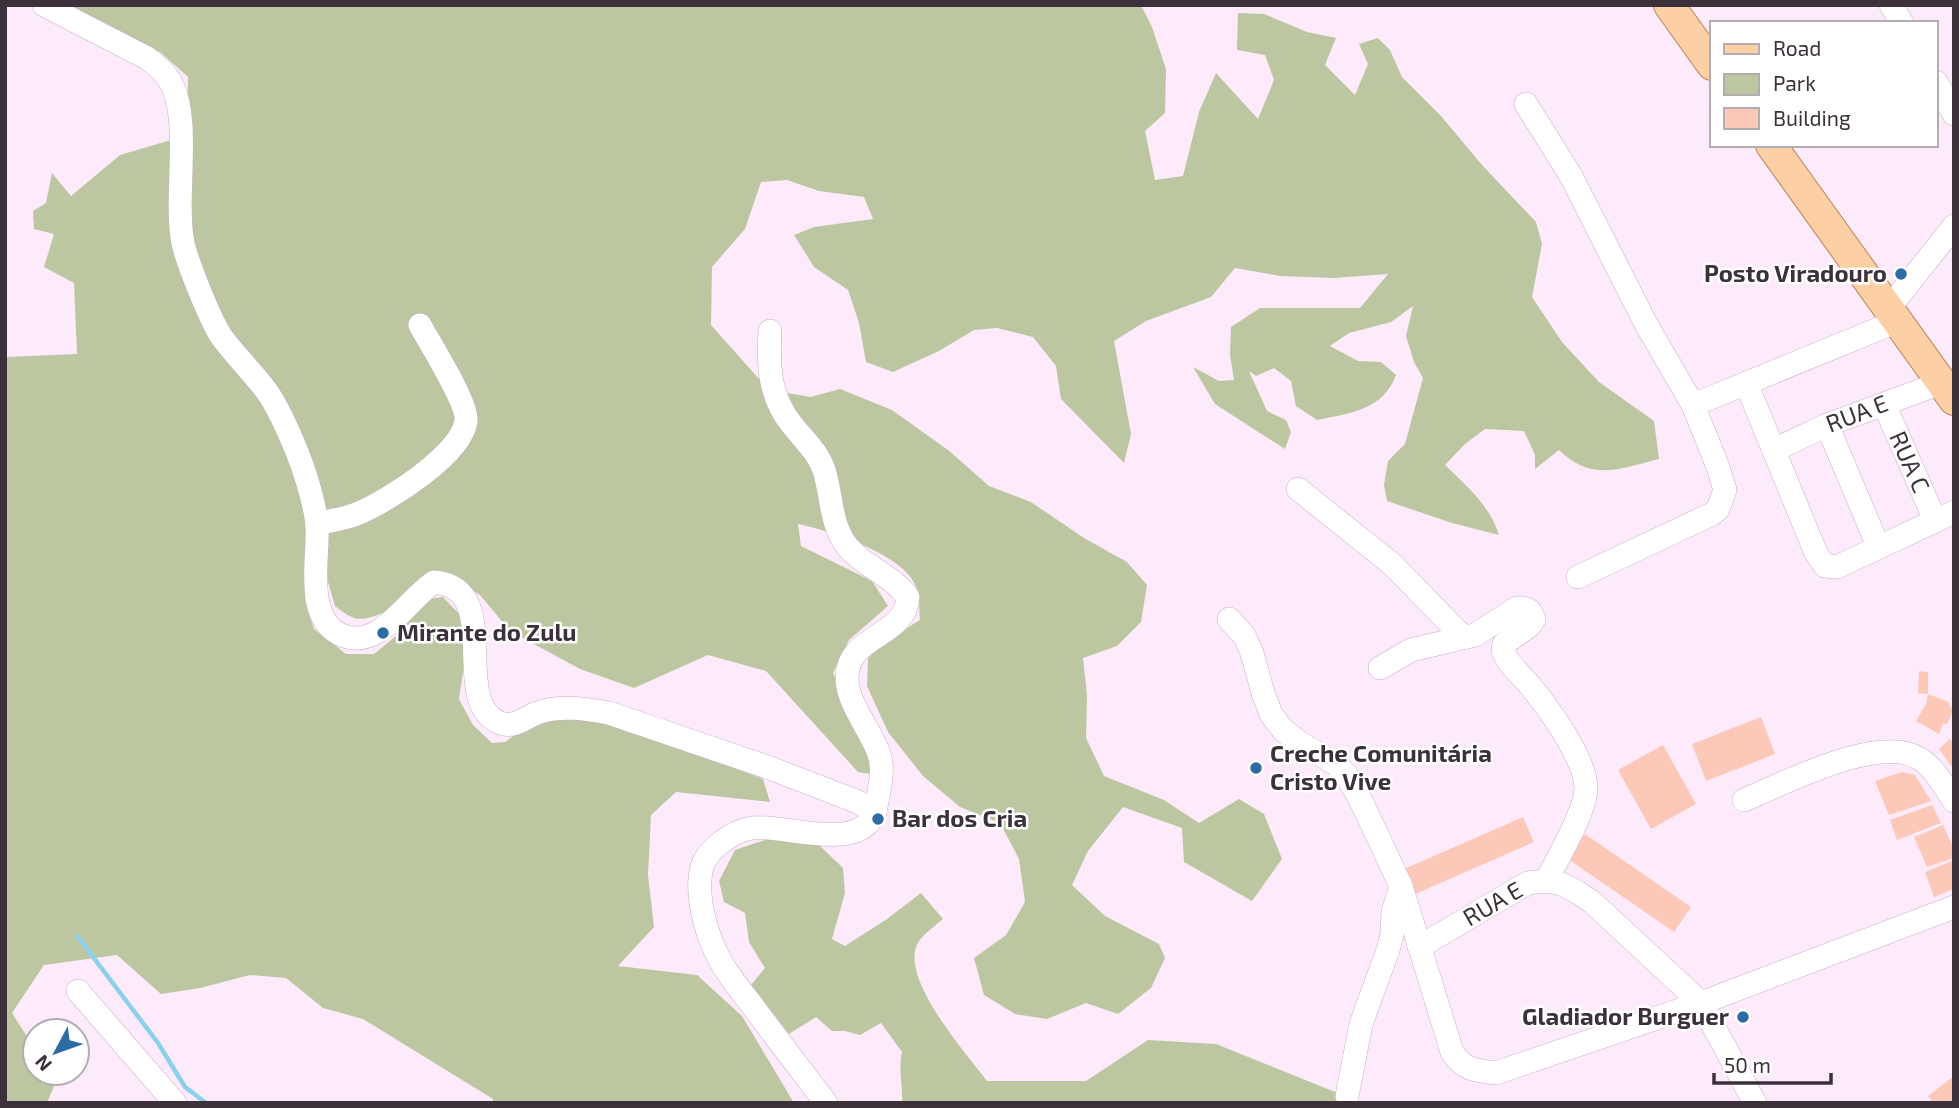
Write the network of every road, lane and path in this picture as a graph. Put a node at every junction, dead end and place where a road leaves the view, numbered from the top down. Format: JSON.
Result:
{"nodes":[{"id":1,"x":44,"y":5,"type":"edge"},
{"id":2,"x":1669,"y":5,"type":"edge"},
{"id":3,"x":1710,"y":62,"type":"edge"},
{"id":4,"x":1938,"y":86,"type":"edge"},
{"id":5,"x":1526,"y":104,"type":"dead end"},
{"id":6,"x":1954,"y":114,"type":"edge"},
{"id":7,"x":1772,"y":147,"type":"edge"},
{"id":8,"x":1954,"y":226,"type":"edge"},
{"id":9,"x":1894,"y":315,"type":"junction"},
{"id":10,"x":420,"y":325,"type":"dead end"},
{"id":11,"x":770,"y":331,"type":"dead end"},
{"id":12,"x":1947,"y":381,"type":"edge"},
{"id":13,"x":1746,"y":383,"type":"junction"},
{"id":14,"x":1884,"y":404,"type":"junction"},
{"id":15,"x":1693,"y":405,"type":"junction"},
{"id":16,"x":1827,"y":425,"type":"junction"},
{"id":17,"x":1774,"y":450,"type":"junction"},
{"id":18,"x":1298,"y":489,"type":"dead end"},
{"id":19,"x":1944,"y":516,"type":"edge"},
{"id":20,"x":317,"y":524,"type":"junction"},
{"id":21,"x":1878,"y":546,"type":"junction"},
{"id":22,"x":1578,"y":577,"type":"dead end"},
{"id":23,"x":1229,"y":619,"type":"dead end"},
{"id":24,"x":1466,"y":637,"type":"junction"},
{"id":25,"x":1380,"y":668,"type":"dead end"},
{"id":26,"x":1744,"y":800,"type":"dead end"},
{"id":27,"x":1954,"y":801,"type":"edge"},
{"id":28,"x":875,"y":812,"type":"junction"},
{"id":29,"x":1546,"y":881,"type":"junction"},
{"id":30,"x":1401,"y":886,"type":"junction"},
{"id":31,"x":1954,"y":907,"type":"edge"},
{"id":32,"x":1419,"y":947,"type":"junction"},
{"id":33,"x":78,"y":991,"type":"dead end"},
{"id":34,"x":1701,"y":1003,"type":"junction"},
{"id":35,"x":1347,"y":1096,"type":"dead end"},
{"id":36,"x":175,"y":1103,"type":"edge"},
{"id":37,"x":826,"y":1103,"type":"edge"},
{"id":38,"x":1755,"y":1103,"type":"edge"}],
"edges":[{"from":1,"to":20,"type":"street"},
{"from":2,"to":3,"type":"main road"},
{"from":4,"to":6,"type":"street"},
{"from":5,"to":15,"type":"street"},
{"from":7,"to":9,"type":"main road"},
{"from":8,"to":9,"type":"street"},
{"from":9,"to":12,"type":"main road"},
{"from":9,"to":13,"type":"street"},
{"from":10,"to":20,"type":"street"},
{"from":11,"to":28,"type":"street"},
{"from":12,"to":14,"type":"street","name":"RUA E"},
{"from":13,"to":15,"type":"street"},
{"from":13,"to":17,"type":"street"},
{"from":14,"to":16,"type":"street","name":"RUA E"},
{"from":14,"to":19,"type":"street","name":"RUA C"},
{"from":15,"to":22,"type":"street"},
{"from":16,"to":17,"type":"street","name":"RUA E"},
{"from":16,"to":21,"type":"street"},
{"from":17,"to":21,"type":"street"},
{"from":18,"to":24,"type":"street"},
{"from":19,"to":21,"type":"street"},
{"from":20,"to":28,"type":"street"},
{"from":23,"to":30,"type":"street"},
{"from":24,"to":25,"type":"street"},
{"from":24,"to":29,"type":"street"},
{"from":26,"to":27,"type":"street"},
{"from":28,"to":37,"type":"street"},
{"from":29,"to":32,"type":"street","name":"RUA E"},
{"from":29,"to":34,"type":"street","name":"RUA E"},
{"from":30,"to":32,"type":"street"},
{"from":30,"to":35,"type":"street"},
{"from":31,"to":34,"type":"street"},
{"from":32,"to":34,"type":"street"},
{"from":33,"to":36,"type":"street"},
{"from":34,"to":38,"type":"street"}]}
